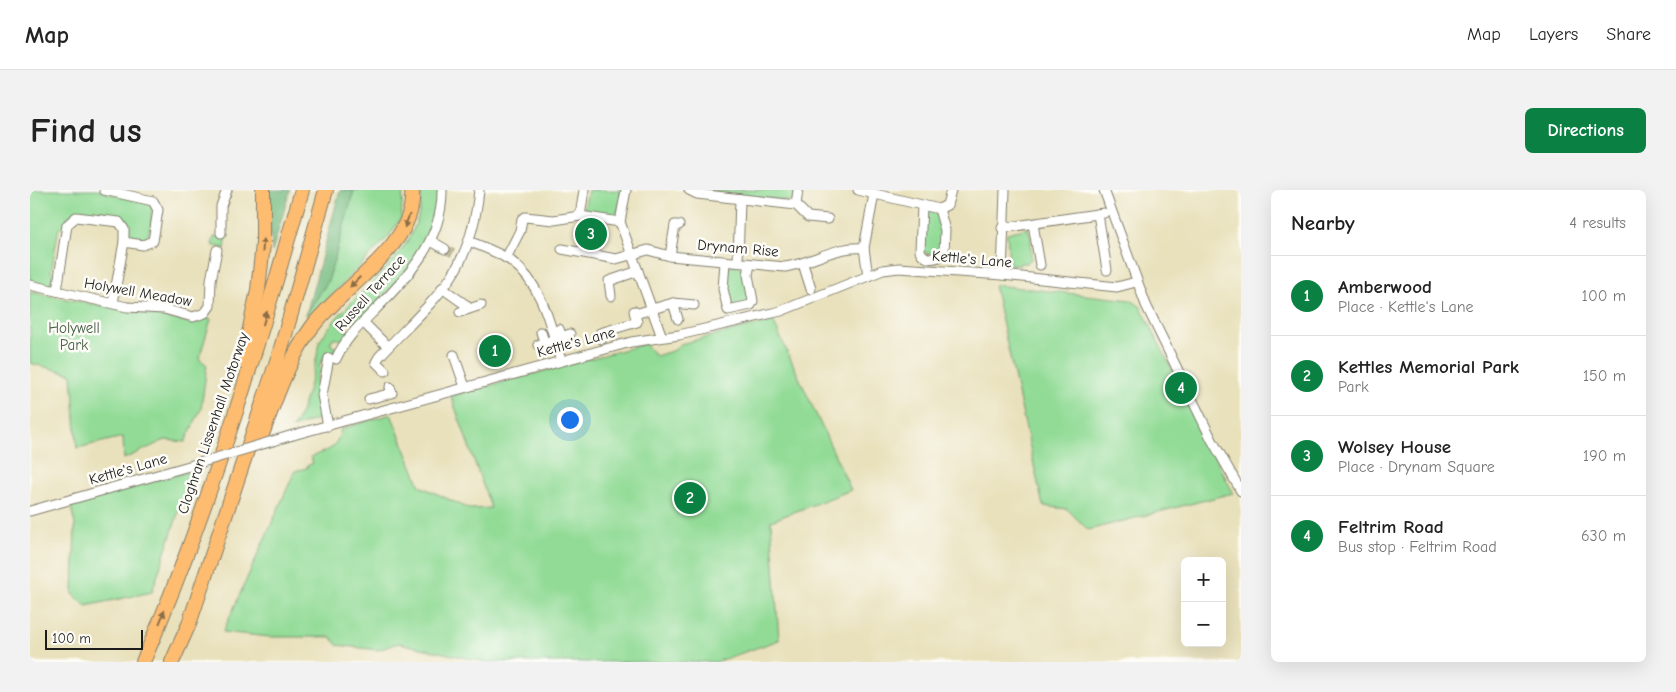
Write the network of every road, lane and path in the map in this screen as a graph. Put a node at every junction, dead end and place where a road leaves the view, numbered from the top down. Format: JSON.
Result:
{"nodes":[{"id":1,"x":104,"y":190,"type":"edge"},
{"id":2,"x":227,"y":190,"type":"edge"},
{"id":3,"x":263,"y":190,"type":"edge"},
{"id":4,"x":302,"y":190,"type":"edge"},
{"id":5,"x":326,"y":190,"type":"edge"},
{"id":6,"x":412,"y":190,"type":"edge"},
{"id":7,"x":442,"y":190,"type":"edge"},
{"id":8,"x":478,"y":190,"type":"edge"},
{"id":9,"x":584,"y":190,"type":"edge"},
{"id":10,"x":626,"y":190,"type":"edge"},
{"id":11,"x":689,"y":190,"type":"edge"},
{"id":12,"x":798,"y":190,"type":"edge"},
{"id":13,"x":862,"y":190,"type":"edge"},
{"id":14,"x":950,"y":190,"type":"edge"},
{"id":15,"x":1005,"y":190,"type":"edge"},
{"id":16,"x":1104,"y":190,"type":"edge"},
{"id":17,"x":141,"y":193,"type":"edge"},
{"id":18,"x":885,"y":193,"type":"edge"},
{"id":19,"x":874,"y":194,"type":"junction"},
{"id":20,"x":740,"y":199,"type":"junction"},
{"id":21,"x":796,"y":205,"type":"junction"},
{"id":22,"x":922,"y":206,"type":"junction"},
{"id":23,"x":939,"y":209,"type":"junction"},
{"id":24,"x":580,"y":216,"type":"junction"},
{"id":25,"x":828,"y":219,"type":"dead end"},
{"id":26,"x":620,"y":222,"type":"junction"},
{"id":27,"x":1034,"y":224,"type":"junction"},
{"id":28,"x":679,"y":225,"type":"dead end"},
{"id":29,"x":1002,"y":228,"type":"junction"},
{"id":30,"x":221,"y":234,"type":"dead end"},
{"id":31,"x":431,"y":241,"type":"junction"},
{"id":32,"x":469,"y":241,"type":"junction"},
{"id":33,"x":124,"y":242,"type":"junction"},
{"id":34,"x":562,"y":248,"type":"dead end"},
{"id":35,"x":864,"y":248,"type":"junction"},
{"id":36,"x":217,"y":250,"type":"dead end"},
{"id":37,"x":632,"y":255,"type":"junction"},
{"id":38,"x":462,"y":256,"type":"junction"},
{"id":39,"x":670,"y":256,"type":"junction"},
{"id":40,"x":506,"y":258,"type":"junction"},
{"id":41,"x":725,"y":262,"type":"junction"},
{"id":42,"x":738,"y":262,"type":"junction"},
{"id":43,"x":750,"y":264,"type":"junction"},
{"id":44,"x":803,"y":264,"type":"junction"},
{"id":45,"x":1040,"y":265,"type":"dead end"},
{"id":46,"x":1107,"y":270,"type":"dead end"},
{"id":47,"x":638,"y":271,"type":"junction"},
{"id":48,"x":1002,"y":275,"type":"junction"},
{"id":49,"x":868,"y":276,"type":"junction"},
{"id":50,"x":1136,"y":282,"type":"junction"},
{"id":51,"x":30,"y":285,"type":"edge"},
{"id":52,"x":442,"y":288,"type":"junction"},
{"id":53,"x":811,"y":288,"type":"dead end"},
{"id":54,"x":57,"y":291,"type":"junction"},
{"id":55,"x":611,"y":296,"type":"dead end"},
{"id":56,"x":113,"y":302,"type":"junction"},
{"id":57,"x":673,"y":302,"type":"junction"},
{"id":58,"x":481,"y":305,"type":"dead end"},
{"id":59,"x":694,"y":305,"type":"dead end"},
{"id":60,"x":653,"y":310,"type":"junction"},
{"id":61,"x":678,"y":319,"type":"dead end"},
{"id":62,"x":363,"y":322,"type":"junction"},
{"id":63,"x":541,"y":332,"type":"dead end"},
{"id":64,"x":561,"y":334,"type":"junction"},
{"id":65,"x":662,"y":337,"type":"junction"},
{"id":66,"x":602,"y":339,"type":"dead end"},
{"id":67,"x":332,"y":342,"type":"dead end"},
{"id":68,"x":565,"y":346,"type":"dead end"},
{"id":69,"x":341,"y":347,"type":"junction"},
{"id":70,"x":388,"y":347,"type":"junction"},
{"id":71,"x":454,"y":354,"type":"dead end"},
{"id":72,"x":561,"y":361,"type":"junction"},
{"id":73,"x":385,"y":371,"type":"dead end"},
{"id":74,"x":390,"y":386,"type":"dead end"},
{"id":75,"x":465,"y":387,"type":"junction"},
{"id":76,"x":381,"y":396,"type":"junction"},
{"id":77,"x":369,"y":398,"type":"dead end"},
{"id":78,"x":384,"y":410,"type":"junction"},
{"id":79,"x":328,"y":426,"type":"junction"},
{"id":80,"x":212,"y":481,"type":"junction"},
{"id":81,"x":1241,"y":491,"type":"edge"},
{"id":82,"x":30,"y":511,"type":"edge"},
{"id":83,"x":189,"y":624,"type":"junction"},
{"id":84,"x":144,"y":662,"type":"edge"},
{"id":85,"x":172,"y":662,"type":"edge"}],
"edges":[{"from":1,"to":17,"type":"street"},
{"from":2,"to":30,"type":"street"},
{"from":80,"to":3,"type":"highway","one_way":true},
{"from":80,"to":4,"type":"highway","name":"Cloghran Lissenhall Motorway","one_way":true},
{"from":5,"to":83,"type":"highway"},
{"from":6,"to":83,"type":"highway","one_way":true},
{"from":7,"to":31,"type":"street","name":"Russell Terrace"},
{"from":8,"to":32,"type":"street"},
{"from":9,"to":24,"type":"street"},
{"from":10,"to":26,"type":"street"},
{"from":11,"to":20,"type":"street"},
{"from":12,"to":21,"type":"street"},
{"from":13,"to":19,"type":"street"},
{"from":14,"to":23,"type":"street"},
{"from":15,"to":29,"type":"street"},
{"from":16,"to":50,"type":"street"},
{"from":17,"to":33,"type":"street"},
{"from":18,"to":19,"type":"street"},
{"from":18,"to":22,"type":"street"},
{"from":19,"to":35,"type":"street"},
{"from":20,"to":21,"type":"street"},
{"from":20,"to":42,"type":"street"},
{"from":21,"to":25,"type":"street"},
{"from":22,"to":23,"type":"street"},
{"from":22,"to":23,"type":"street"},
{"from":24,"to":26,"type":"street"},
{"from":24,"to":40,"type":"street"},
{"from":26,"to":37,"type":"street"},
{"from":27,"to":29,"type":"street"},
{"from":27,"to":45,"type":"street"},
{"from":27,"to":46,"type":"street"},
{"from":28,"to":39,"type":"street","name":"Drynam Rise"},
{"from":29,"to":48,"type":"street"},
{"from":31,"to":38,"type":"street"},
{"from":31,"to":62,"type":"street","name":"Russell Terrace"},
{"from":32,"to":38,"type":"street"},
{"from":32,"to":40,"type":"street"},
{"from":33,"to":54,"type":"street"},
{"from":33,"to":56,"type":"street"},
{"from":34,"to":37,"type":"street","name":"Drynam Rise"},
{"from":35,"to":44,"type":"street","name":"Drynam Rise"},
{"from":35,"to":49,"type":"street"},
{"from":36,"to":56,"type":"street","name":"Holywell Meadow"},
{"from":37,"to":39,"type":"street","name":"Drynam Rise"},
{"from":37,"to":47,"type":"street"},
{"from":38,"to":52,"type":"street"},
{"from":39,"to":41,"type":"street","name":"Drynam Rise"},
{"from":40,"to":64,"type":"street"},
{"from":41,"to":42,"type":"street","name":"Drynam Rise"},
{"from":41,"to":43,"type":"street"},
{"from":42,"to":43,"type":"street","name":"Drynam Rise"},
{"from":43,"to":44,"type":"street","name":"Drynam Rise"},
{"from":44,"to":53,"type":"street"},
{"from":47,"to":55,"type":"street"},
{"from":47,"to":60,"type":"street"},
{"from":48,"to":49,"type":"street","name":"Kettle's Lane"},
{"from":48,"to":50,"type":"street","name":"Kettle's Lane"},
{"from":49,"to":65,"type":"street","name":"Kettle's Lane"},
{"from":50,"to":81,"type":"street"},
{"from":51,"to":54,"type":"street","name":"Holywell Meadow"},
{"from":52,"to":58,"type":"street"},
{"from":52,"to":70,"type":"street"},
{"from":54,"to":56,"type":"street","name":"Holywell Meadow"},
{"from":57,"to":59,"type":"street"},
{"from":57,"to":60,"type":"street"},
{"from":57,"to":61,"type":"street"},
{"from":60,"to":65,"type":"street"},
{"from":60,"to":66,"type":"street"},
{"from":62,"to":69,"type":"street","name":"Russell Terrace"},
{"from":62,"to":70,"type":"street"},
{"from":63,"to":64,"type":"street"},
{"from":64,"to":68,"type":"street"},
{"from":64,"to":72,"type":"street"},
{"from":65,"to":72,"type":"street","name":"Kettle's Lane"},
{"from":67,"to":69,"type":"street"},
{"from":69,"to":79,"type":"street","name":"Russell Terrace"},
{"from":70,"to":73,"type":"street"},
{"from":71,"to":75,"type":"street"},
{"from":72,"to":75,"type":"street","name":"Kettle's Lane"},
{"from":74,"to":76,"type":"street"},
{"from":75,"to":78,"type":"street","name":"Kettle's Lane"},
{"from":76,"to":77,"type":"street"},
{"from":76,"to":78,"type":"street"},
{"from":78,"to":79,"type":"street","name":"Kettle's Lane"},
{"from":79,"to":82,"type":"street","name":"Kettle's Lane","bridge":true},
{"from":84,"to":80,"type":"highway","name":"Cloghran Lissenhall Motorway","one_way":true},
{"from":83,"to":85,"type":"highway"}]}
